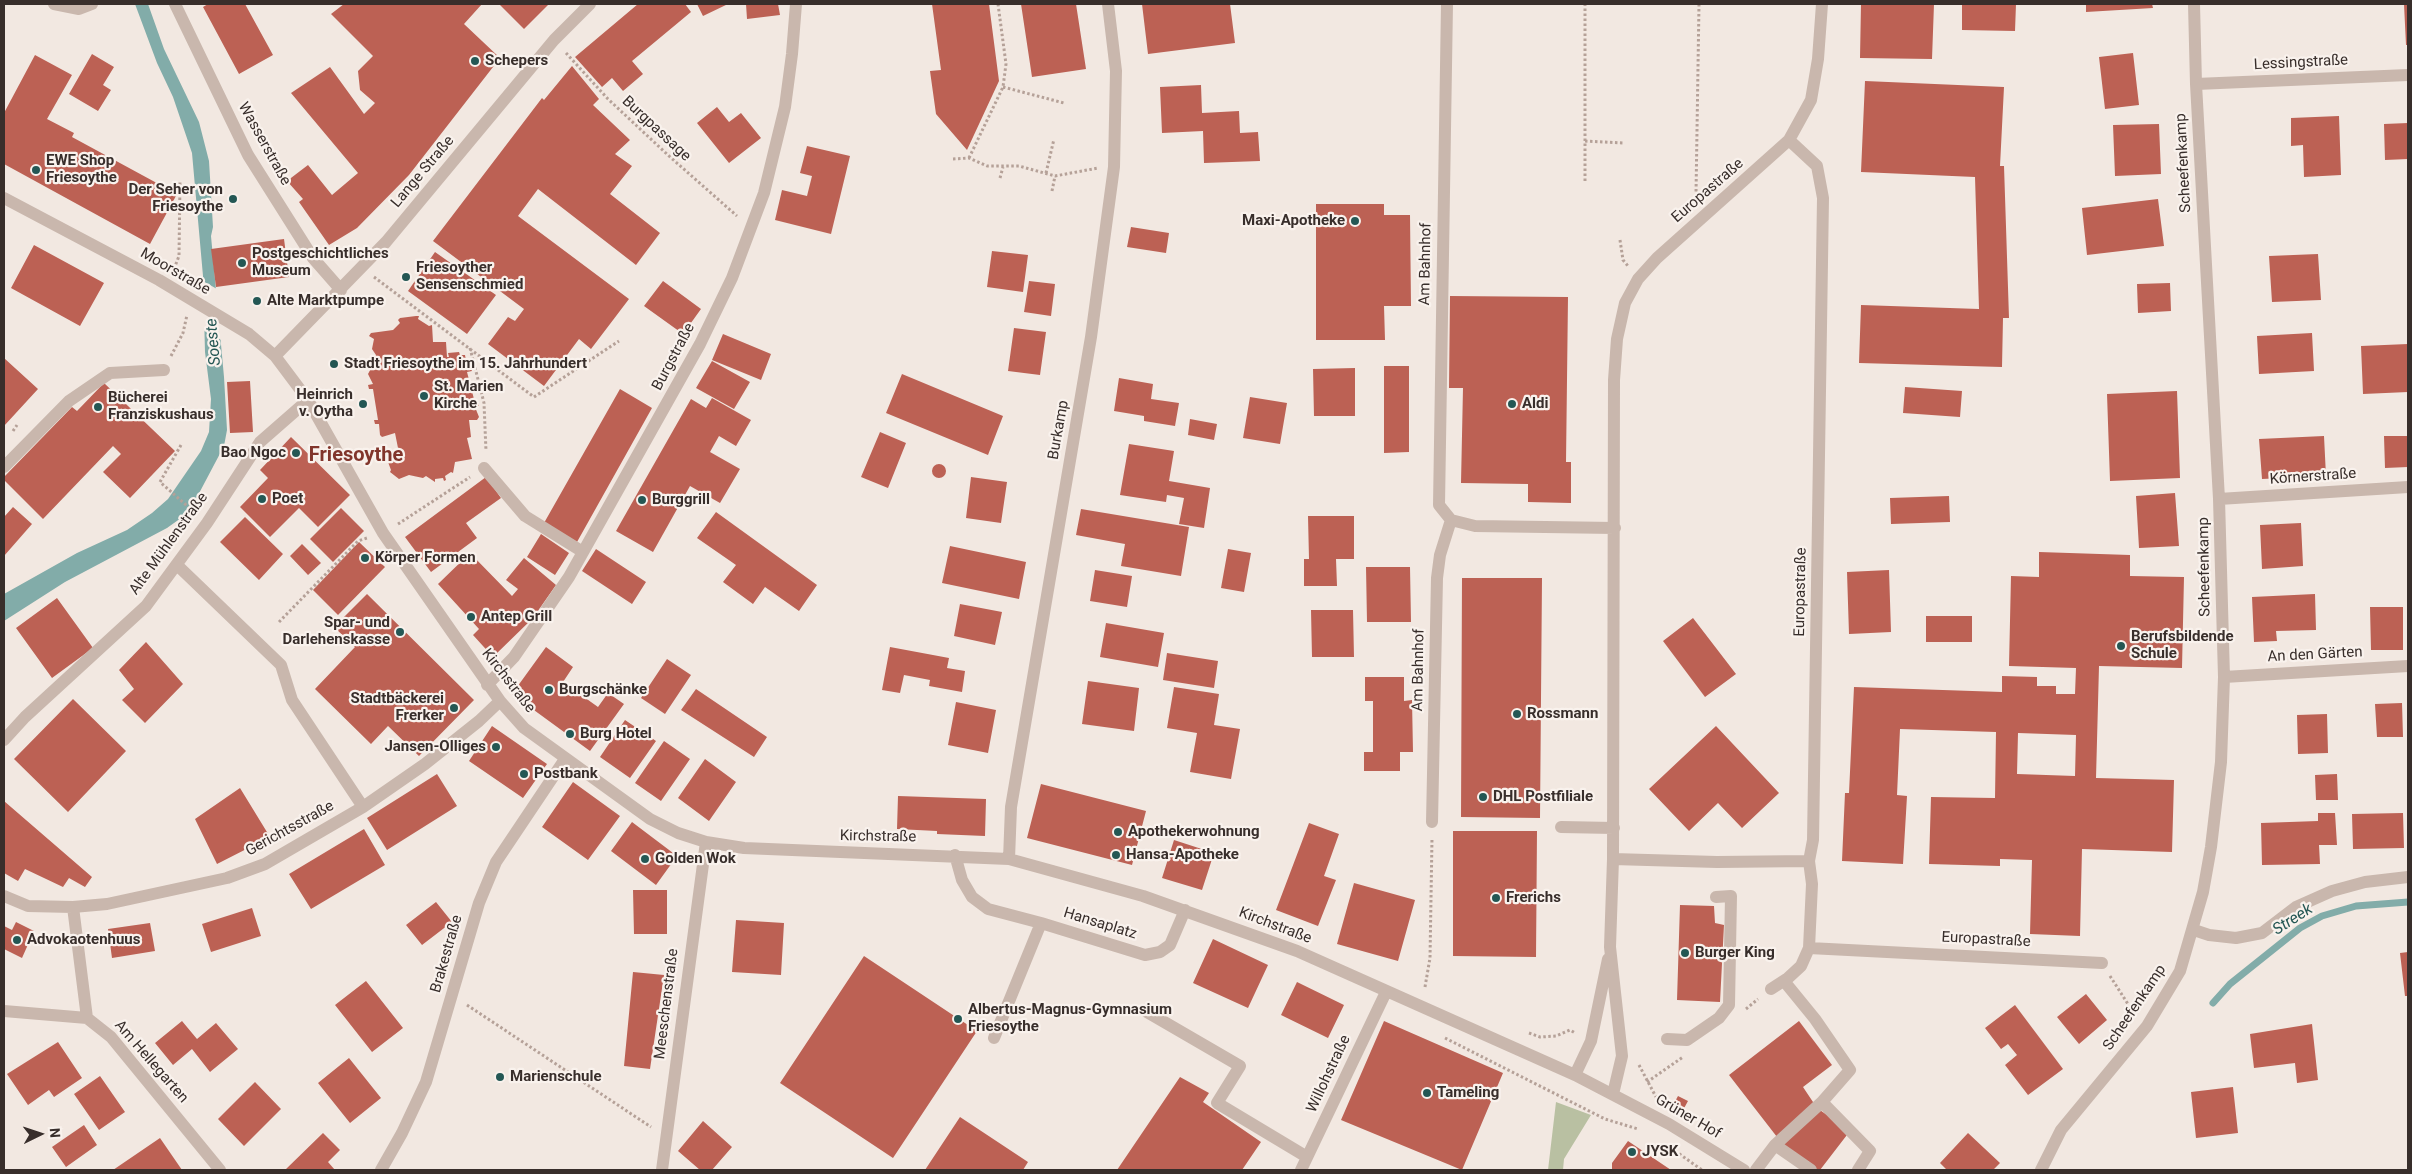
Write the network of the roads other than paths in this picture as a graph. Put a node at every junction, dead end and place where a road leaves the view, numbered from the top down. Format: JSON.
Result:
{"nodes":[{"id":1,"x":54,"y":4,"type":"edge"},
{"id":2,"x":92,"y":4,"type":"edge"},
{"id":3,"x":175,"y":4,"type":"edge"},
{"id":4,"x":590,"y":4,"type":"edge"},
{"id":5,"x":796,"y":4,"type":"edge"},
{"id":6,"x":1108,"y":4,"type":"edge"},
{"id":7,"x":1447,"y":4,"type":"edge"},
{"id":8,"x":1822,"y":4,"type":"edge"},
{"id":9,"x":2194,"y":4,"type":"edge"},
{"id":10,"x":2408,"y":74,"type":"edge"},
{"id":11,"x":2196,"y":84,"type":"junction"},
{"id":12,"x":1788,"y":140,"type":"junction"},
{"id":13,"x":4,"y":198,"type":"edge"},
{"id":14,"x":341,"y":290,"type":"junction"},
{"id":15,"x":275,"y":356,"type":"junction"},
{"id":16,"x":164,"y":370,"type":"road end"},
{"id":17,"x":308,"y":400,"type":"junction"},
{"id":18,"x":4,"y":467,"type":"edge"},
{"id":19,"x":484,"y":468,"type":"road end"},
{"id":20,"x":2408,"y":487,"type":"edge"},
{"id":21,"x":2219,"y":499,"type":"junction"},
{"id":22,"x":1451,"y":520,"type":"junction"},
{"id":23,"x":1614,"y":528,"type":"junction"},
{"id":24,"x":583,"y":552,"type":"junction"},
{"id":25,"x":177,"y":566,"type":"junction"},
{"id":26,"x":2408,"y":666,"type":"edge"},
{"id":27,"x":2224,"y":677,"type":"junction"},
{"id":28,"x":487,"y":685,"type":"junction"},
{"id":29,"x":500,"y":701,"type":"junction"},
{"id":30,"x":4,"y":740,"type":"edge"},
{"id":31,"x":566,"y":759,"type":"junction"},
{"id":32,"x":363,"y":807,"type":"junction"},
{"id":33,"x":1432,"y":822,"type":"road end"},
{"id":34,"x":1561,"y":828,"type":"dead end"},
{"id":35,"x":1614,"y":828,"type":"junction"},
{"id":36,"x":706,"y":842,"type":"junction"},
{"id":37,"x":954,"y":855,"type":"junction"},
{"id":38,"x":1009,"y":859,"type":"junction"},
{"id":39,"x":1613,"y":859,"type":"junction"},
{"id":40,"x":1809,"y":861,"type":"junction"},
{"id":41,"x":2408,"y":877,"type":"edge"},
{"id":42,"x":4,"y":896,"type":"edge"},
{"id":43,"x":1716,"y":897,"type":"dead end"},
{"id":44,"x":73,"y":907,"type":"junction"},
{"id":45,"x":1185,"y":910,"type":"junction"},
{"id":46,"x":1041,"y":923,"type":"junction"},
{"id":47,"x":2194,"y":930,"type":"junction"},
{"id":48,"x":1610,"y":947,"type":"junction"},
{"id":49,"x":1809,"y":948,"type":"junction"},
{"id":50,"x":2102,"y":963,"type":"road end"},
{"id":51,"x":1784,"y":980,"type":"junction"},
{"id":52,"x":1771,"y":989,"type":"dead end"},
{"id":53,"x":1386,"y":992,"type":"junction"},
{"id":54,"x":4,"y":1012,"type":"edge"},
{"id":55,"x":1147,"y":1012,"type":"dead end"},
{"id":56,"x":88,"y":1018,"type":"junction"},
{"id":57,"x":994,"y":1038,"type":"dead end"},
{"id":58,"x":1667,"y":1039,"type":"dead end"},
{"id":59,"x":1575,"y":1075,"type":"junction"},
{"id":60,"x":1613,"y":1094,"type":"junction"},
{"id":61,"x":1822,"y":1102,"type":"junction"},
{"id":62,"x":1775,"y":1145,"type":"junction"},
{"id":63,"x":1307,"y":1157,"type":"junction"},
{"id":64,"x":220,"y":1170,"type":"edge"},
{"id":65,"x":381,"y":1170,"type":"edge"},
{"id":66,"x":662,"y":1170,"type":"edge"},
{"id":67,"x":1301,"y":1170,"type":"edge"},
{"id":68,"x":1744,"y":1170,"type":"edge"},
{"id":69,"x":1756,"y":1170,"type":"edge"},
{"id":70,"x":1811,"y":1170,"type":"edge"},
{"id":71,"x":1858,"y":1170,"type":"edge"},
{"id":72,"x":2041,"y":1170,"type":"edge"}],
"edges":[{"from":1,"to":2,"type":"street"},
{"from":3,"to":14,"type":"street","name":"Wasserstraße"},
{"from":4,"to":14,"type":"street","name":"Lange Straße"},
{"from":5,"to":24,"type":"street","name":"Burgstraße"},
{"from":6,"to":38,"type":"street","name":"Burkamp"},
{"from":7,"to":22,"type":"street","name":"Am Bahnhof"},
{"from":8,"to":12,"type":"street","name":"Europastraße"},
{"from":9,"to":11,"type":"street","name":"Scheefenkamp"},
{"from":10,"to":11,"type":"street","name":"Lessingstraße"},
{"from":11,"to":21,"type":"street","name":"Scheefenkamp"},
{"from":12,"to":23,"type":"street","name":"Europastraße"},
{"from":12,"to":40,"type":"street","name":"Europastraße"},
{"from":13,"to":15,"type":"street","name":"Moorstraße"},
{"from":14,"to":15,"type":"street","name":"Lange Straße"},
{"from":15,"to":17,"type":"street","name":"Moorstraße"},
{"from":16,"to":18,"type":"street"},
{"from":17,"to":25,"type":"street","name":"Alte Mühlenstraße"},
{"from":17,"to":28,"type":"street","name":"Kirchstraße"},
{"from":19,"to":24,"type":"street"},
{"from":20,"to":21,"type":"street","name":"Körnerstraße"},
{"from":21,"to":27,"type":"street","name":"Scheefenkamp"},
{"from":22,"to":23,"type":"street"},
{"from":22,"to":33,"type":"street","name":"Am Bahnhof"},
{"from":23,"to":35,"type":"street","name":"Europastraße"},
{"from":24,"to":28,"type":"street","name":"Burgstraße"},
{"from":25,"to":30,"type":"street","name":"Alte Mühlenstraße"},
{"from":25,"to":32,"type":"street"},
{"from":26,"to":27,"type":"street","name":"An den Gärten"},
{"from":27,"to":47,"type":"street","name":"Scheefenkamp"},
{"from":28,"to":29,"type":"street","name":"Kirchstraße"},
{"from":29,"to":31,"type":"street","name":"Kirchstraße"},
{"from":29,"to":32,"type":"street","name":"Gerichtsstraße"},
{"from":31,"to":36,"type":"street","name":"Kirchstraße"},
{"from":31,"to":65,"type":"street","name":"Brakestraße"},
{"from":32,"to":44,"type":"street","name":"Gerichtsstraße"},
{"from":34,"to":35,"type":"street"},
{"from":35,"to":39,"type":"street","name":"Europastraße"},
{"from":36,"to":37,"type":"street","name":"Kirchstraße"},
{"from":36,"to":66,"type":"street","name":"Meeschenstraße"},
{"from":37,"to":38,"type":"street","name":"Kirchstraße"},
{"from":37,"to":46,"type":"street","name":"Hansaplatz"},
{"from":38,"to":45,"type":"street","name":"Kirchstraße"},
{"from":39,"to":40,"type":"street"},
{"from":39,"to":48,"type":"street","name":"Europastraße"},
{"from":40,"to":49,"type":"street","name":"Europastraße"},
{"from":41,"to":47,"type":"street"},
{"from":42,"to":44,"type":"street","name":"Gerichtsstraße"},
{"from":43,"to":58,"type":"street"},
{"from":44,"to":56,"type":"street"},
{"from":45,"to":46,"type":"street","name":"Hansaplatz"},
{"from":45,"to":53,"type":"street","name":"Kirchstraße"},
{"from":46,"to":57,"type":"street","name":"Hansaplatz"},
{"from":47,"to":72,"type":"street","name":"Scheefenkamp"},
{"from":48,"to":59,"type":"street","name":"Europastraße"},
{"from":48,"to":60,"type":"street","name":"Europastraße"},
{"from":49,"to":50,"type":"street","name":"Europastraße"},
{"from":49,"to":51,"type":"street"},
{"from":51,"to":52,"type":"street"},
{"from":51,"to":61,"type":"street"},
{"from":53,"to":59,"type":"street","name":"Kirchstraße"},
{"from":53,"to":63,"type":"street","name":"Willohstraße"},
{"from":54,"to":56,"type":"street"},
{"from":55,"to":63,"type":"street"},
{"from":56,"to":64,"type":"street","name":"Am Hellegarten"},
{"from":59,"to":60,"type":"street","name":"Kirchstraße"},
{"from":60,"to":68,"type":"street","name":"Grüner Hof"},
{"from":61,"to":62,"type":"street"},
{"from":61,"to":71,"type":"street"},
{"from":62,"to":69,"type":"street"},
{"from":62,"to":70,"type":"street"},
{"from":63,"to":67,"type":"street","name":"Willohstraße"}]}
